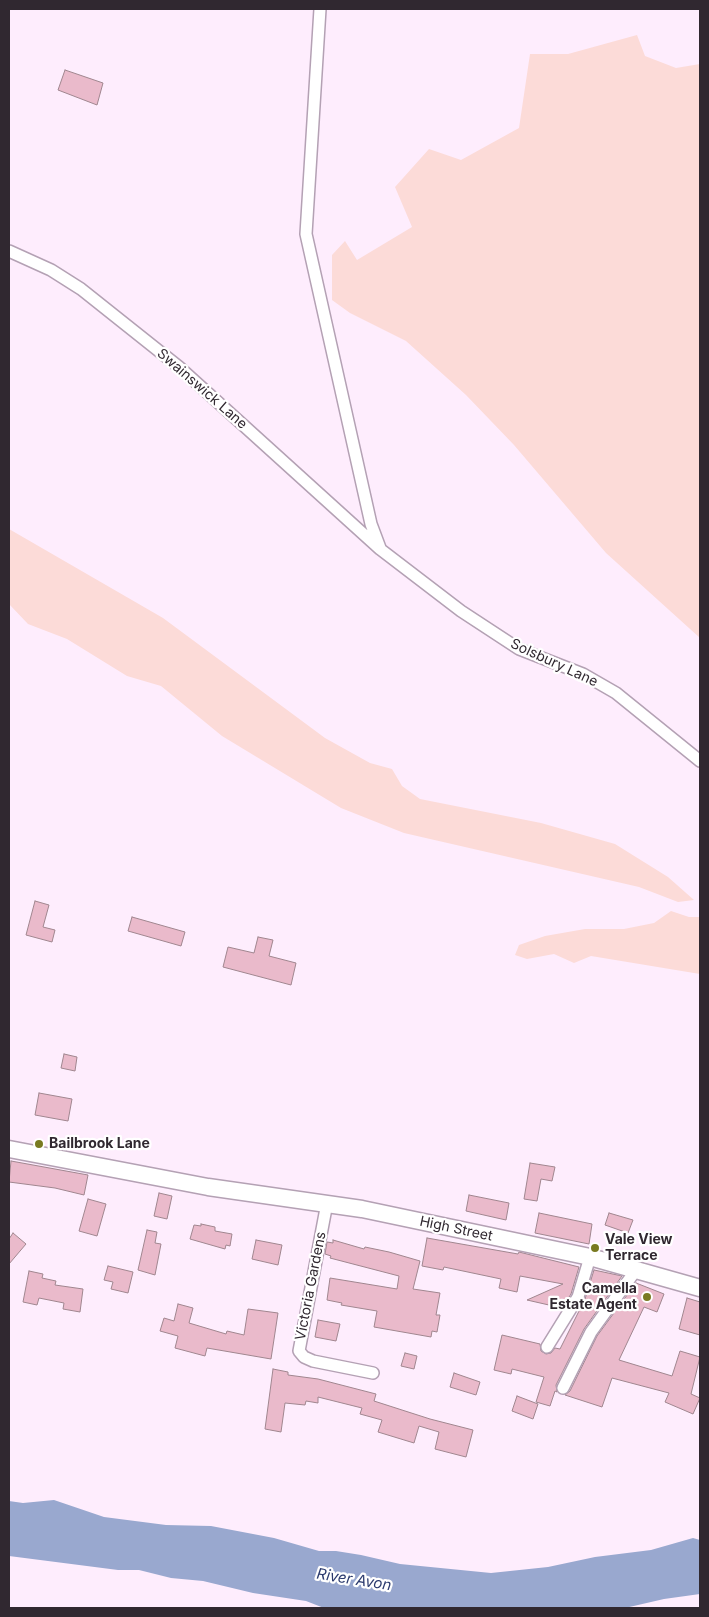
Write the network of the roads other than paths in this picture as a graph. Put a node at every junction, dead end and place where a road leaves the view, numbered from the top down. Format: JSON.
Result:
{"nodes":[{"id":1,"x":320,"y":9,"type":"edge"},
{"id":2,"x":9,"y":251,"type":"edge"},
{"id":3,"x":380,"y":549,"type":"junction"},
{"id":4,"x":700,"y":761,"type":"edge"},
{"id":5,"x":9,"y":1149,"type":"edge"},
{"id":6,"x":327,"y":1203,"type":"junction"},
{"id":7,"x":590,"y":1257,"type":"junction"},
{"id":8,"x":636,"y":1270,"type":"junction"},
{"id":9,"x":700,"y":1288,"type":"edge"},
{"id":10,"x":547,"y":1347,"type":"dead end"},
{"id":11,"x":373,"y":1373,"type":"dead end"},
{"id":12,"x":563,"y":1388,"type":"dead end"}],
"edges":[{"from":1,"to":3,"type":"street"},
{"from":2,"to":3,"type":"street","name":"Swainswick Lane"},
{"from":3,"to":4,"type":"street","name":"Solsbury Lane"},
{"from":5,"to":6,"type":"street","name":"High Street"},
{"from":6,"to":7,"type":"street","name":"High Street"},
{"from":6,"to":11,"type":"street","name":"Victoria Gardens"},
{"from":7,"to":8,"type":"street","name":"High Street"},
{"from":7,"to":10,"type":"street"},
{"from":8,"to":9,"type":"street","name":"High Street"},
{"from":8,"to":12,"type":"street"}]}
